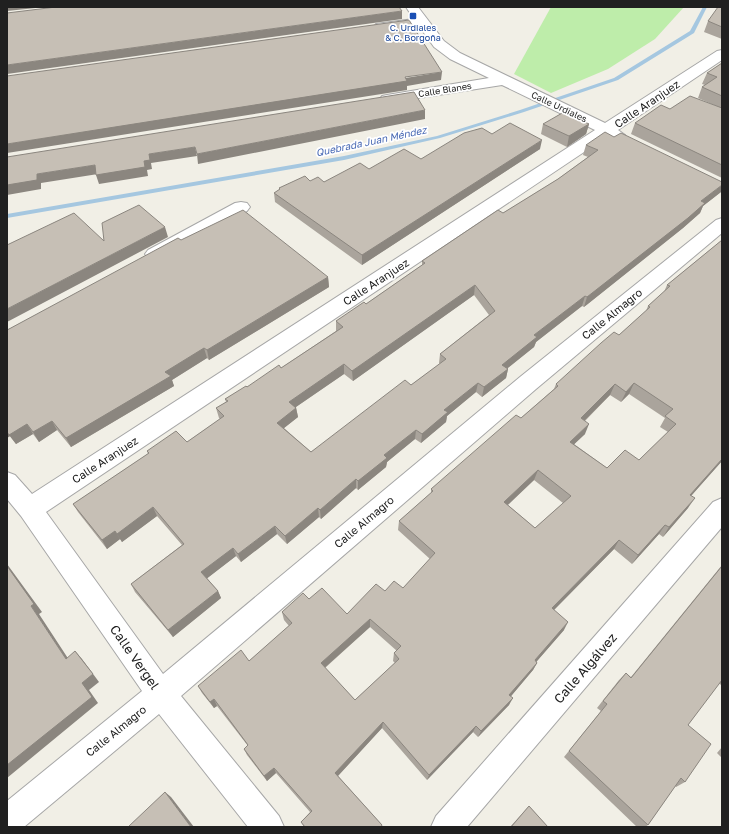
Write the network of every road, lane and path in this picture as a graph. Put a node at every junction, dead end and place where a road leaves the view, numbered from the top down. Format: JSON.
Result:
{"nodes":[{"id":1,"x":412,"y":7,"type":"edge"},
{"id":2,"x":422,"y":22,"type":"junction"},
{"id":3,"x":367,"y":29,"type":"edge"},
{"id":4,"x":718,"y":61,"type":"edge"},
{"id":5,"x":510,"y":84,"type":"junction"},
{"id":6,"x":370,"y":102,"type":"edge"},
{"id":7,"x":607,"y":130,"type":"junction"},
{"id":8,"x":627,"y":140,"type":"edge"},
{"id":9,"x":240,"y":207,"type":"dead end"},
{"id":10,"x":722,"y":224,"type":"edge"},
{"id":11,"x":138,"y":263,"type":"edge"},
{"id":12,"x":7,"y":482,"type":"edge"},
{"id":13,"x":30,"y":509,"type":"junction"},
{"id":14,"x":722,"y":509,"type":"edge"},
{"id":15,"x":161,"y":694,"type":"junction"},
{"id":16,"x":7,"y":821,"type":"edge"},
{"id":17,"x":268,"y":827,"type":"edge"},
{"id":18,"x":447,"y":827,"type":"edge"}],
"edges":[{"from":1,"to":2,"type":"street","name":"Calle Urdiales"},
{"from":2,"to":3,"type":"street"},
{"from":2,"to":5,"type":"street","name":"Calle Urdiales"},
{"from":4,"to":7,"type":"street","name":"Calle Aranjuez"},
{"from":5,"to":6,"type":"street","name":"Calle Blanes"},
{"from":5,"to":7,"type":"street","name":"Calle Urdiales"},
{"from":7,"to":8,"type":"street","name":"Calle Urdiales"},
{"from":7,"to":13,"type":"street","name":"Calle Aranjuez"},
{"from":9,"to":11,"type":"street"},
{"from":10,"to":15,"type":"street","name":"Calle Almagro"},
{"from":12,"to":13,"type":"street","name":"Calle Vergel"},
{"from":13,"to":15,"type":"street","name":"Calle Vergel"},
{"from":14,"to":18,"type":"street","name":"Calle Algálvez"},
{"from":15,"to":16,"type":"street","name":"Calle Almagro"},
{"from":15,"to":17,"type":"street","name":"Calle Vergel"}]}
